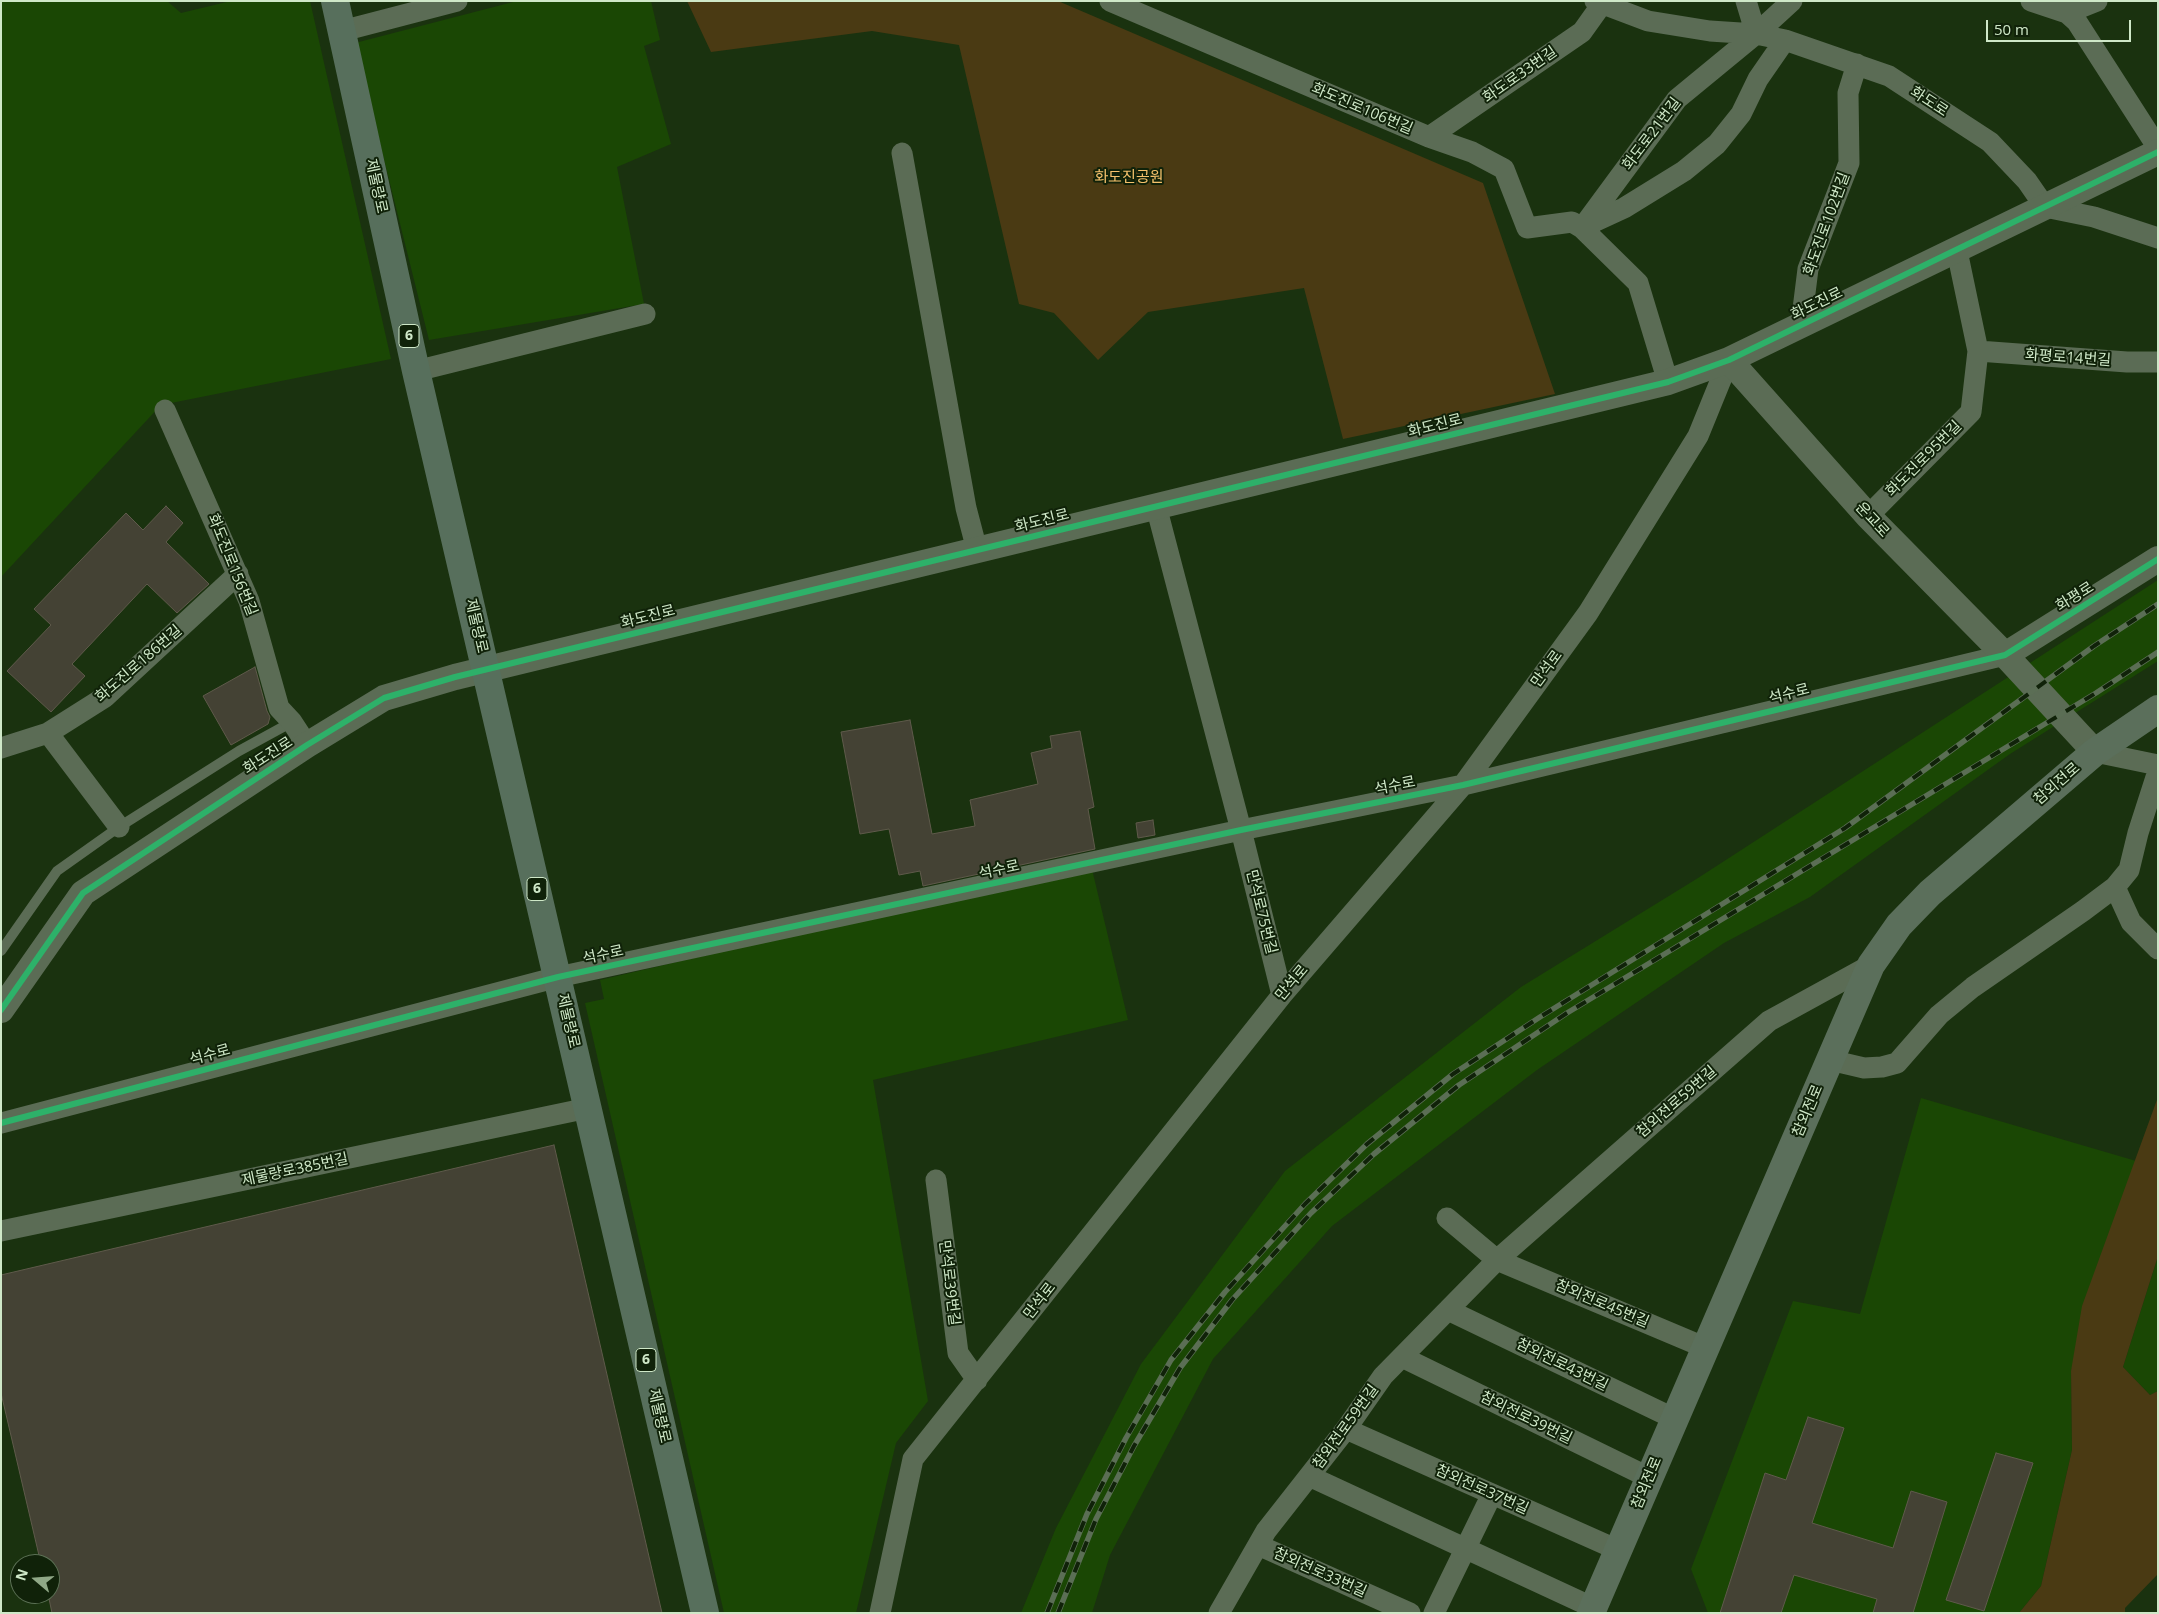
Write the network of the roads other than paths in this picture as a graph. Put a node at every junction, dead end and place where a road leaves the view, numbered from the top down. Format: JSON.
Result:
{"nodes":[{"id":1,"x":335,"y":1,"type":"edge"},
{"id":2,"x":457,"y":1,"type":"edge"},
{"id":3,"x":1110,"y":1,"type":"edge"},
{"id":4,"x":1746,"y":1,"type":"edge"},
{"id":5,"x":1792,"y":1,"type":"edge"},
{"id":6,"x":2031,"y":1,"type":"edge"},
{"id":7,"x":2097,"y":1,"type":"edge"},
{"id":8,"x":1608,"y":4,"type":"edge"},
{"id":9,"x":2067,"y":13,"type":"junction"},
{"id":10,"x":342,"y":31,"type":"junction"},
{"id":11,"x":1756,"y":34,"type":"junction"},
{"id":12,"x":1785,"y":40,"type":"junction"},
{"id":13,"x":1857,"y":64,"type":"junction"},
{"id":14,"x":1429,"y":137,"type":"junction"},
{"id":15,"x":2158,"y":150,"type":"edge"},
{"id":16,"x":902,"y":153,"type":"dead end"},
{"id":17,"x":2045,"y":207,"type":"junction"},
{"id":18,"x":1582,"y":228,"type":"junction"},
{"id":19,"x":2158,"y":238,"type":"edge"},
{"id":20,"x":1956,"y":251,"type":"junction"},
{"id":21,"x":645,"y":314,"type":"dead end"},
{"id":22,"x":1801,"y":325,"type":"junction"},
{"id":23,"x":1978,"y":351,"type":"junction"},
{"id":24,"x":1729,"y":360,"type":"junction"},
{"id":25,"x":2158,"y":362,"type":"edge"},
{"id":26,"x":416,"y":371,"type":"junction"},
{"id":27,"x":1668,"y":382,"type":"junction"},
{"id":28,"x":164,"y":410,"type":"dead end"},
{"id":29,"x":1156,"y":506,"type":"junction"},
{"id":30,"x":1868,"y":516,"type":"junction"},
{"id":31,"x":977,"y":550,"type":"junction"},
{"id":32,"x":2158,"y":559,"type":"edge"},
{"id":33,"x":238,"y":574,"type":"junction"},
{"id":34,"x":2013,"y":664,"type":"junction"},
{"id":35,"x":486,"y":669,"type":"junction"},
{"id":36,"x":2158,"y":709,"type":"edge"},
{"id":37,"x":292,"y":722,"type":"junction"},
{"id":38,"x":48,"y":733,"type":"junction"},
{"id":39,"x":307,"y":746,"type":"junction"},
{"id":40,"x":1,"y":748,"type":"edge"},
{"id":41,"x":2095,"y":752,"type":"junction"},
{"id":42,"x":2158,"y":765,"type":"edge"},
{"id":43,"x":2158,"y":771,"type":"edge"},
{"id":44,"x":1463,"y":785,"type":"junction"},
{"id":45,"x":119,"y":827,"type":"junction"},
{"id":46,"x":1241,"y":830,"type":"junction"},
{"id":47,"x":2115,"y":886,"type":"junction"},
{"id":48,"x":2158,"y":949,"type":"edge"},
{"id":49,"x":1,"y":951,"type":"edge"},
{"id":50,"x":1871,"y":965,"type":"junction"},
{"id":51,"x":558,"y":977,"type":"junction"},
{"id":52,"x":1282,"y":995,"type":"junction"},
{"id":53,"x":1,"y":1010,"type":"edge"},
{"id":54,"x":1830,"y":1060,"type":"junction"},
{"id":55,"x":588,"y":1108,"type":"junction"},
{"id":56,"x":1,"y":1123,"type":"edge"},
{"id":57,"x":936,"y":1180,"type":"dead end"},
{"id":58,"x":1447,"y":1218,"type":"dead end"},
{"id":59,"x":1,"y":1231,"type":"edge"},
{"id":60,"x":1497,"y":1260,"type":"junction"},
{"id":61,"x":1448,"y":1310,"type":"junction"},
{"id":62,"x":1706,"y":1348,"type":"junction"},
{"id":63,"x":1402,"y":1358,"type":"junction"},
{"id":64,"x":978,"y":1380,"type":"junction"},
{"id":65,"x":1675,"y":1419,"type":"junction"},
{"id":66,"x":1346,"y":1429,"type":"junction"},
{"id":67,"x":1309,"y":1476,"type":"junction"},
{"id":68,"x":1650,"y":1478,"type":"junction"},
{"id":69,"x":1492,"y":1494,"type":"junction"},
{"id":70,"x":1258,"y":1545,"type":"junction"},
{"id":71,"x":1467,"y":1547,"type":"junction"},
{"id":72,"x":1618,"y":1550,"type":"junction"},
{"id":73,"x":1593,"y":1610,"type":"edge"},
{"id":74,"x":705,"y":1613,"type":"edge"},
{"id":75,"x":880,"y":1613,"type":"edge"},
{"id":76,"x":1219,"y":1613,"type":"edge"},
{"id":77,"x":1410,"y":1613,"type":"edge"},
{"id":78,"x":1434,"y":1613,"type":"edge"}],
"edges":[{"from":1,"to":10,"type":"main road","name":"제물량로","number":"6"},
{"from":2,"to":10,"type":"street"},
{"from":3,"to":14,"type":"street","name":"화도진로106번길"},
{"from":4,"to":11,"type":"street"},
{"from":5,"to":11,"type":"street","name":"화도로21번길"},
{"from":6,"to":9,"type":"street"},
{"from":7,"to":9,"type":"street"},
{"from":8,"to":11,"type":"street","name":"화도로"},
{"from":8,"to":14,"type":"street","name":"화도로33번길"},
{"from":9,"to":15,"type":"street"},
{"from":10,"to":26,"type":"main road","name":"제물량로","number":"6"},
{"from":11,"to":12,"type":"street","name":"화도로"},
{"from":11,"to":18,"type":"street","name":"화도로21번길"},
{"from":12,"to":13,"type":"street","name":"화도로"},
{"from":12,"to":18,"type":"street"},
{"from":13,"to":17,"type":"street","name":"화도로"},
{"from":13,"to":22,"type":"street","name":"화도진로102번길"},
{"from":14,"to":18,"type":"street","name":"화도진로106번길"},
{"from":15,"to":17,"type":"street","name":"화도진로"},
{"from":16,"to":31,"type":"street"},
{"from":17,"to":19,"type":"street"},
{"from":17,"to":20,"type":"street","name":"화도진로"},
{"from":18,"to":27,"type":"street"},
{"from":20,"to":22,"type":"street","name":"화도진로"},
{"from":20,"to":23,"type":"street","name":"화도진로95번길"},
{"from":21,"to":26,"type":"street"},
{"from":22,"to":24,"type":"street","name":"화도진로"},
{"from":23,"to":25,"type":"street","name":"화평로14번길"},
{"from":23,"to":30,"type":"street","name":"화도진로95번길"},
{"from":24,"to":27,"type":"street","name":"화도진로"},
{"from":24,"to":30,"type":"street","name":"운교로"},
{"from":24,"to":44,"type":"street","name":"만석로"},
{"from":26,"to":35,"type":"main road","name":"제물량로","number":"6"},
{"from":27,"to":29,"type":"street","name":"화도진로"},
{"from":28,"to":33,"type":"street","name":"화도진로156번길"},
{"from":29,"to":31,"type":"street","name":"화도진로"},
{"from":29,"to":46,"type":"street","name":"만석로75번길"},
{"from":30,"to":34,"type":"street","name":"운교로"},
{"from":31,"to":35,"type":"street","name":"화도진로"},
{"from":32,"to":34,"type":"street","name":"화평로"},
{"from":33,"to":37,"type":"street","name":"화도진로156번길"},
{"from":33,"to":38,"type":"street","name":"화도진로186번길"},
{"from":34,"to":41,"type":"street","name":"운교로"},
{"from":34,"to":44,"type":"street","name":"석수로"},
{"from":35,"to":39,"type":"street","name":"화도진로"},
{"from":35,"to":51,"type":"main road","name":"제물량로","number":"6"},
{"from":36,"to":41,"type":"main road","name":"참외전로"},
{"from":37,"to":39,"type":"street","name":"화도진로156번길"},
{"from":37,"to":45,"type":"lane"},
{"from":38,"to":40,"type":"street","name":"화도진로186번길"},
{"from":38,"to":45,"type":"street"},
{"from":39,"to":53,"type":"street","name":"화도진로"},
{"from":41,"to":42,"type":"street"},
{"from":41,"to":50,"type":"main road","name":"참외전로"},
{"from":43,"to":47,"type":"street"},
{"from":44,"to":46,"type":"street","name":"석수로"},
{"from":44,"to":52,"type":"street","name":"만석로"},
{"from":45,"to":49,"type":"lane"},
{"from":46,"to":51,"type":"street","name":"석수로"},
{"from":46,"to":52,"type":"street","name":"만석로75번길"},
{"from":47,"to":48,"type":"street"},
{"from":47,"to":54,"type":"street"},
{"from":50,"to":54,"type":"main road","name":"참외전로"},
{"from":50,"to":60,"type":"street","name":"참외전로59번길"},
{"from":51,"to":55,"type":"main road","name":"제물량로","number":"6"},
{"from":51,"to":56,"type":"street","name":"석수로"},
{"from":52,"to":64,"type":"street","name":"만석로"},
{"from":54,"to":62,"type":"main road","name":"참외전로"},
{"from":55,"to":59,"type":"street","name":"제물량로385번길"},
{"from":55,"to":74,"type":"main road","name":"제물량로","number":"6"},
{"from":57,"to":64,"type":"street","name":"만석로39번길"},
{"from":58,"to":60,"type":"street"},
{"from":60,"to":61,"type":"street","name":"참외전로59번길"},
{"from":60,"to":62,"type":"street","name":"참외전로45번길"},
{"from":61,"to":63,"type":"street","name":"참외전로59번길"},
{"from":61,"to":65,"type":"street","name":"참외전로43번길"},
{"from":62,"to":65,"type":"main road","name":"참외전로"},
{"from":63,"to":66,"type":"street","name":"참외전로59번길"},
{"from":63,"to":68,"type":"street","name":"참외전로39번길"},
{"from":64,"to":75,"type":"street","name":"만석로"},
{"from":65,"to":68,"type":"main road","name":"참외전로"},
{"from":66,"to":67,"type":"street","name":"참외전로59번길"},
{"from":66,"to":69,"type":"street","name":"참외전로37번길"},
{"from":67,"to":70,"type":"street","name":"참외전로59번길"},
{"from":67,"to":71,"type":"street"},
{"from":68,"to":72,"type":"main road","name":"참외전로"},
{"from":69,"to":71,"type":"street"},
{"from":69,"to":72,"type":"street","name":"참외전로37번길"},
{"from":70,"to":76,"type":"street","name":"참외전로59번길"},
{"from":70,"to":77,"type":"street","name":"참외전로33번길"},
{"from":71,"to":73,"type":"street"},
{"from":71,"to":78,"type":"street"},
{"from":72,"to":73,"type":"main road","name":"참외전로"}]}
